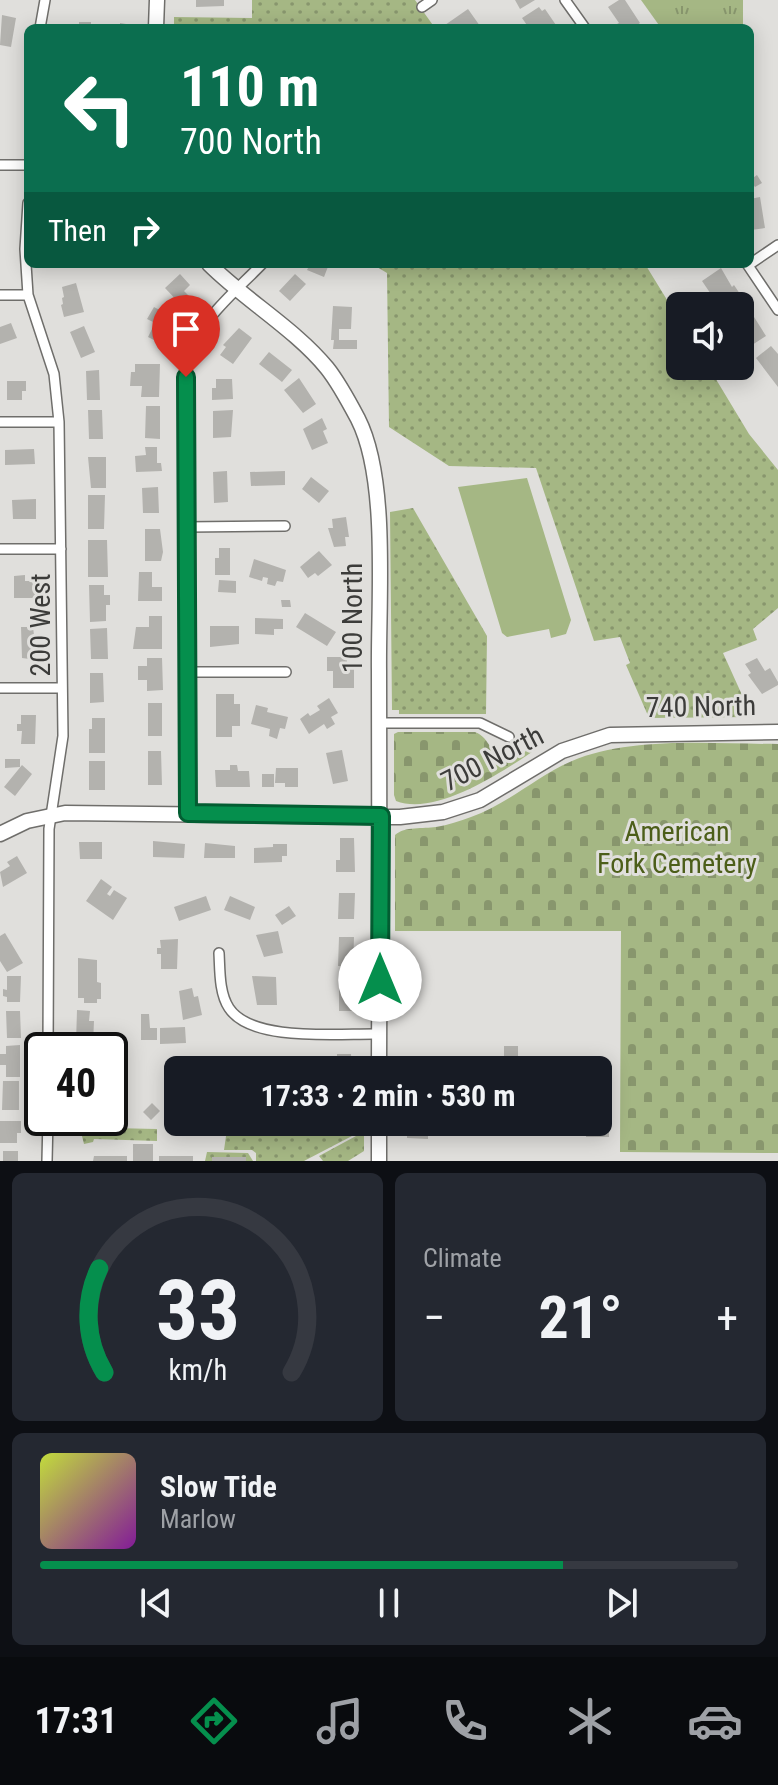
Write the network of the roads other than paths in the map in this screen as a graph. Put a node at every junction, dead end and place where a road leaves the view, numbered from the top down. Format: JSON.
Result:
{"nodes":[{"id":1,"x":45,"y":0,"type":"edge"},
{"id":2,"x":149,"y":0,"type":"edge"},
{"id":3,"x":157,"y":0,"type":"edge"},
{"id":4,"x":432,"y":0,"type":"edge"},
{"id":5,"x":565,"y":0,"type":"edge"},
{"id":6,"x":422,"y":7,"type":"dead end"},
{"id":7,"x":41,"y":24,"type":"edge"},
{"id":8,"x":156,"y":24,"type":"edge"},
{"id":9,"x":582,"y":24,"type":"edge"},
{"id":10,"x":0,"y":165,"type":"edge"},
{"id":11,"x":24,"y":165,"type":"edge"},
{"id":12,"x":778,"y":245,"type":"edge"},
{"id":13,"x":754,"y":261,"type":"edge"},
{"id":14,"x":26,"y":268,"type":"edge"},
{"id":15,"x":213,"y":268,"type":"edge"},
{"id":16,"x":258,"y":268,"type":"edge"},
{"id":17,"x":752,"y":268,"type":"edge"},
{"id":18,"x":236,"y":290,"type":"junction"},
{"id":19,"x":0,"y":295,"type":"edge"},
{"id":20,"x":28,"y":295,"type":"junction"},
{"id":21,"x":778,"y":310,"type":"edge"},
{"id":22,"x":0,"y":422,"type":"edge"},
{"id":23,"x":59,"y":422,"type":"junction"},
{"id":24,"x":285,"y":526,"type":"dead end"},
{"id":25,"x":187,"y":527,"type":"junction"},
{"id":26,"x":0,"y":549,"type":"edge"},
{"id":27,"x":61,"y":549,"type":"junction"},
{"id":28,"x":187,"y":672,"type":"junction"},
{"id":29,"x":286,"y":672,"type":"dead end"},
{"id":30,"x":0,"y":688,"type":"edge"},
{"id":31,"x":62,"y":688,"type":"junction"},
{"id":32,"x":379,"y":723,"type":"junction"},
{"id":33,"x":778,"y":732,"type":"edge"},
{"id":34,"x":625,"y":733,"type":"joint"},
{"id":35,"x":509,"y":737,"type":"dead end"},
{"id":36,"x":188,"y":813,"type":"junction"},
{"id":37,"x":52,"y":815,"type":"junction"},
{"id":38,"x":381,"y":816,"type":"junction"},
{"id":39,"x":0,"y":834,"type":"edge"},
{"id":40,"x":219,"y":953,"type":"dead end"},
{"id":41,"x":48,"y":1032,"type":"edge"},
{"id":42,"x":380,"y":1034,"type":"junction"},
{"id":43,"x":379,"y":1056,"type":"edge"},
{"id":44,"x":48,"y":1136,"type":"edge"},
{"id":45,"x":379,"y":1136,"type":"edge"},
{"id":46,"x":47,"y":1161,"type":"edge"},
{"id":47,"x":379,"y":1161,"type":"edge"}],
"edges":[{"from":1,"to":7,"type":"street"},
{"from":2,"to":3,"type":"street"},
{"from":3,"to":8,"type":"street"},
{"from":4,"to":6,"type":"street"},
{"from":5,"to":9,"type":"street"},
{"from":10,"to":11,"type":"street"},
{"from":12,"to":13,"type":"street"},
{"from":14,"to":20,"type":"street","name":"200 West"},
{"from":15,"to":18,"type":"street","name":"100 North"},
{"from":16,"to":18,"type":"street"},
{"from":17,"to":21,"type":"street"},
{"from":18,"to":25,"type":"street"},
{"from":18,"to":32,"type":"street","name":"100 North"},
{"from":19,"to":20,"type":"street"},
{"from":20,"to":23,"type":"street","name":"200 West"},
{"from":22,"to":23,"type":"street"},
{"from":23,"to":27,"type":"street","name":"200 West"},
{"from":24,"to":25,"type":"street"},
{"from":25,"to":28,"type":"street"},
{"from":26,"to":27,"type":"street"},
{"from":27,"to":31,"type":"street","name":"200 West"},
{"from":28,"to":29,"type":"street"},
{"from":28,"to":36,"type":"street"},
{"from":30,"to":31,"type":"street"},
{"from":31,"to":37,"type":"street","name":"200 West"},
{"from":32,"to":35,"type":"street"},
{"from":32,"to":38,"type":"street","name":"100 North"},
{"from":33,"to":34,"type":"street","name":"740 North"},
{"from":34,"to":38,"type":"street","name":"700 North"},
{"from":36,"to":37,"type":"street","name":"700 North"},
{"from":36,"to":38,"type":"street","name":"700 North"},
{"from":37,"to":39,"type":"street","name":"700 North"},
{"from":37,"to":41,"type":"street","name":"200 West"},
{"from":38,"to":42,"type":"street","name":"100 North"},
{"from":40,"to":42,"type":"street"},
{"from":42,"to":43,"type":"street","name":"100 North"},
{"from":44,"to":46,"type":"street"},
{"from":45,"to":47,"type":"street"}]}
